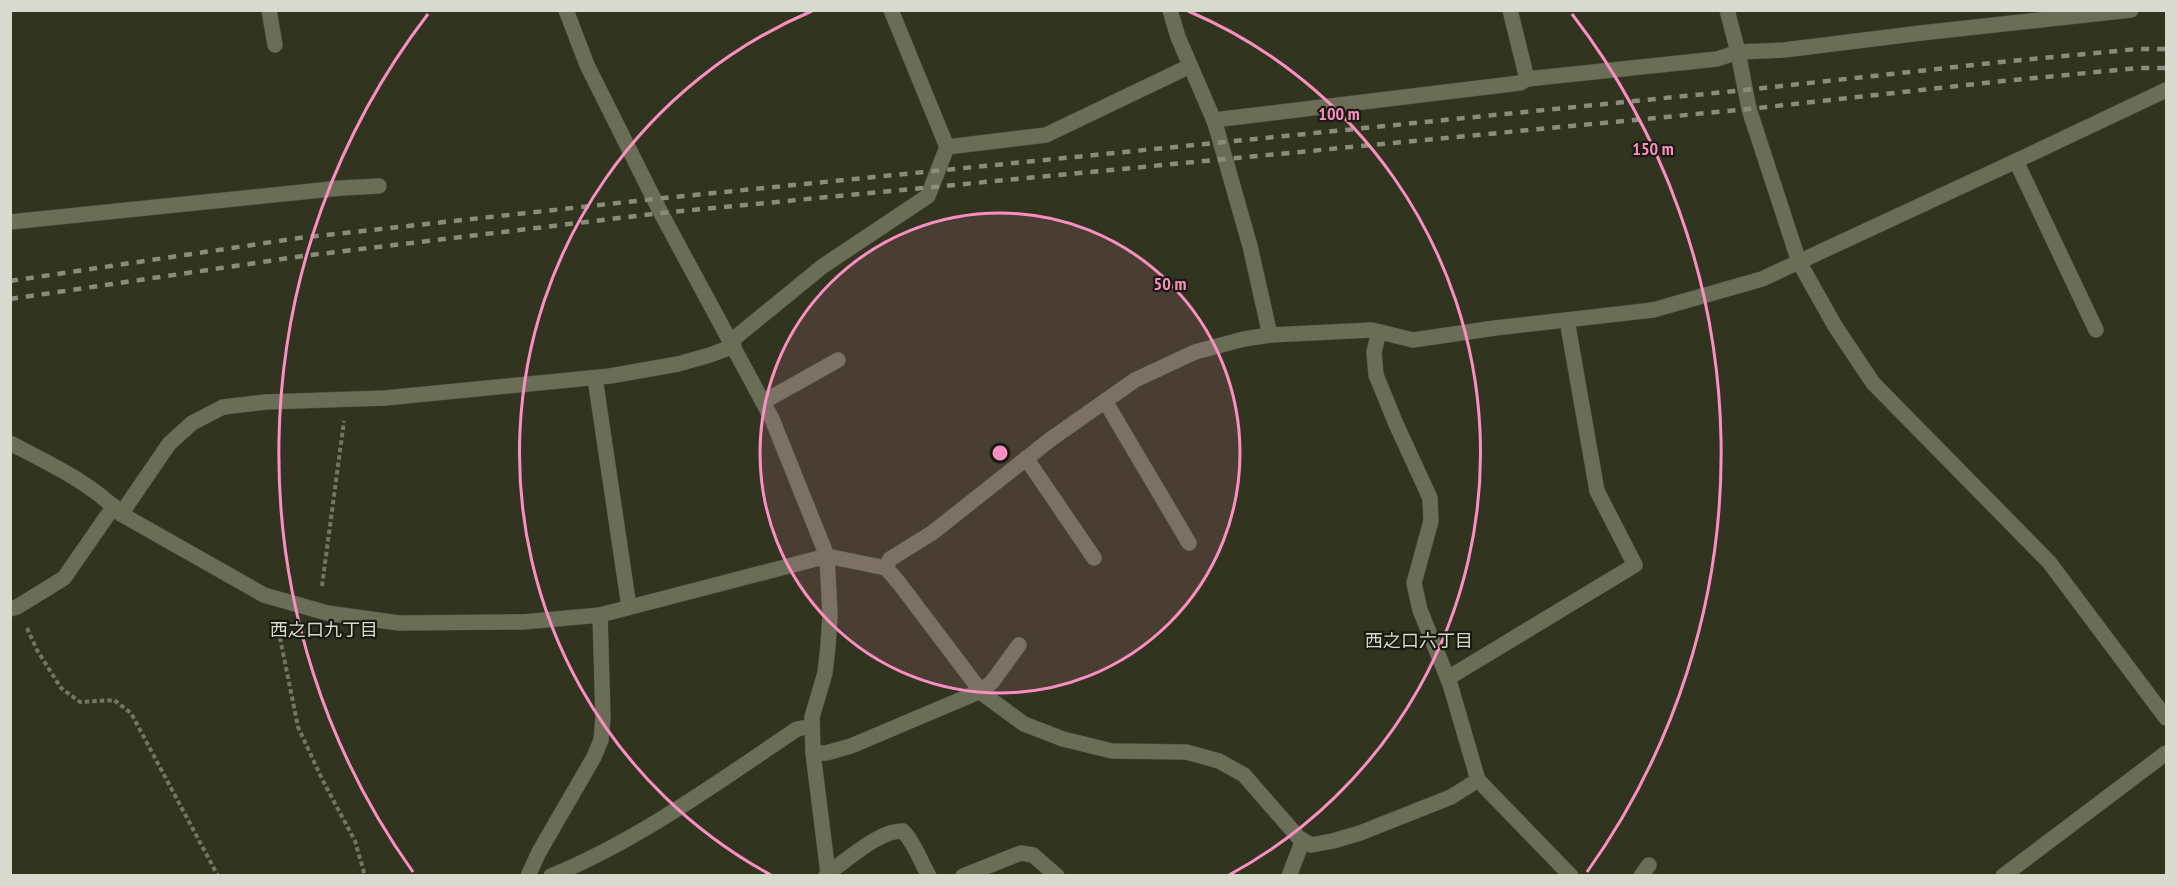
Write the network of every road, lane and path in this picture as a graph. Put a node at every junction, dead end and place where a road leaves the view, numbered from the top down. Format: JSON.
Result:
{"nodes":[{"id":1,"x":269,"y":10,"type":"edge"},
{"id":2,"x":566,"y":10,"type":"edge"},
{"id":3,"x":891,"y":10,"type":"edge"},
{"id":4,"x":1170,"y":10,"type":"edge"},
{"id":5,"x":1510,"y":10,"type":"edge"},
{"id":6,"x":1726,"y":10,"type":"edge"},
{"id":7,"x":2131,"y":10,"type":"edge"},
{"id":8,"x":275,"y":45,"type":"dead end"},
{"id":9,"x":1738,"y":52,"type":"junction"},
{"id":10,"x":1190,"y":66,"type":"junction"},
{"id":11,"x":1527,"y":79,"type":"junction"},
{"id":12,"x":2166,"y":90,"type":"edge"},
{"id":13,"x":1215,"y":123,"type":"junction"},
{"id":14,"x":947,"y":147,"type":"junction"},
{"id":15,"x":2016,"y":161,"type":"junction"},
{"id":16,"x":379,"y":186,"type":"dead end"},
{"id":17,"x":10,"y":222,"type":"edge"},
{"id":18,"x":1799,"y":262,"type":"junction"},
{"id":19,"x":1567,"y":320,"type":"junction"},
{"id":20,"x":2096,"y":330,"type":"dead end"},
{"id":21,"x":1379,"y":332,"type":"junction"},
{"id":22,"x":1270,"y":335,"type":"junction"},
{"id":23,"x":733,"y":344,"type":"junction"},
{"id":24,"x":838,"y":360,"type":"dead end"},
{"id":25,"x":595,"y":378,"type":"junction"},
{"id":26,"x":347,"y":399,"type":"junction"},
{"id":27,"x":1105,"y":401,"type":"junction"},
{"id":28,"x":763,"y":402,"type":"junction"},
{"id":29,"x":10,"y":443,"type":"edge"},
{"id":30,"x":1026,"y":458,"type":"junction"},
{"id":31,"x":117,"y":510,"type":"junction"},
{"id":32,"x":1189,"y":543,"type":"dead end"},
{"id":33,"x":826,"y":556,"type":"junction"},
{"id":34,"x":1094,"y":558,"type":"dead end"},
{"id":35,"x":886,"y":568,"type":"junction"},
{"id":36,"x":275,"y":598,"type":"junction"},
{"id":37,"x":629,"y":607,"type":"junction"},
{"id":38,"x":14,"y":608,"type":"edge"},
{"id":39,"x":319,"y":611,"type":"junction"},
{"id":40,"x":600,"y":615,"type":"junction"},
{"id":41,"x":1019,"y":645,"type":"dead end"},
{"id":42,"x":1448,"y":678,"type":"junction"},
{"id":43,"x":981,"y":691,"type":"junction"},
{"id":44,"x":2166,"y":717,"type":"edge"},
{"id":45,"x":812,"y":726,"type":"junction"},
{"id":46,"x":813,"y":753,"type":"junction"},
{"id":47,"x":2166,"y":753,"type":"edge"},
{"id":48,"x":1478,"y":780,"type":"junction"},
{"id":49,"x":1303,"y":840,"type":"junction"},
{"id":50,"x":827,"y":874,"type":"edge"},
{"id":51,"x":218,"y":876,"type":"edge"},
{"id":52,"x":365,"y":876,"type":"edge"},
{"id":53,"x":528,"y":876,"type":"edge"},
{"id":54,"x":550,"y":876,"type":"edge"},
{"id":55,"x":929,"y":876,"type":"edge"},
{"id":56,"x":963,"y":876,"type":"edge"},
{"id":57,"x":1057,"y":876,"type":"edge"},
{"id":58,"x":1289,"y":876,"type":"edge"},
{"id":59,"x":1571,"y":876,"type":"edge"},
{"id":60,"x":2003,"y":876,"type":"edge"}],
"edges":[{"from":1,"to":8,"type":"street"},
{"from":2,"to":23,"type":"street"},
{"from":3,"to":14,"type":"street"},
{"from":4,"to":10,"type":"street"},
{"from":5,"to":11,"type":"street"},
{"from":6,"to":9,"type":"street"},
{"from":7,"to":9,"type":"street"},
{"from":9,"to":11,"type":"street"},
{"from":9,"to":18,"type":"street"},
{"from":10,"to":13,"type":"street"},
{"from":10,"to":14,"type":"street"},
{"from":11,"to":13,"type":"street"},
{"from":12,"to":15,"type":"street"},
{"from":13,"to":22,"type":"street"},
{"from":14,"to":23,"type":"street"},
{"from":15,"to":18,"type":"street"},
{"from":15,"to":20,"type":"street"},
{"from":16,"to":17,"type":"street"},
{"from":18,"to":19,"type":"street"},
{"from":18,"to":44,"type":"street"},
{"from":19,"to":21,"type":"street"},
{"from":19,"to":42,"type":"street"},
{"from":21,"to":22,"type":"street"},
{"from":21,"to":42,"type":"street"},
{"from":22,"to":27,"type":"street"},
{"from":23,"to":25,"type":"street"},
{"from":23,"to":28,"type":"street"},
{"from":24,"to":28,"type":"street"},
{"from":25,"to":26,"type":"street"},
{"from":25,"to":37,"type":"street"},
{"from":26,"to":31,"type":"street"},
{"from":26,"to":39,"type":"path"},
{"from":27,"to":30,"type":"street"},
{"from":27,"to":32,"type":"street"},
{"from":28,"to":33,"type":"street"},
{"from":29,"to":31,"type":"street"},
{"from":30,"to":34,"type":"street"},
{"from":30,"to":35,"type":"street"},
{"from":31,"to":36,"type":"street"},
{"from":31,"to":38,"type":"street"},
{"from":33,"to":35,"type":"street"},
{"from":33,"to":37,"type":"street"},
{"from":33,"to":45,"type":"street"},
{"from":35,"to":43,"type":"street"},
{"from":36,"to":39,"type":"street"},
{"from":36,"to":52,"type":"path"},
{"from":37,"to":40,"type":"street"},
{"from":38,"to":51,"type":"path"},
{"from":39,"to":40,"type":"street"},
{"from":40,"to":53,"type":"street"},
{"from":41,"to":43,"type":"street"},
{"from":42,"to":48,"type":"street"},
{"from":43,"to":46,"type":"street"},
{"from":43,"to":49,"type":"street"},
{"from":45,"to":46,"type":"street"},
{"from":45,"to":54,"type":"street"},
{"from":46,"to":50,"type":"street"},
{"from":47,"to":60,"type":"street"},
{"from":48,"to":49,"type":"street"},
{"from":48,"to":59,"type":"street"},
{"from":49,"to":58,"type":"street"},
{"from":50,"to":55,"type":"street"},
{"from":56,"to":57,"type":"street"}]}
